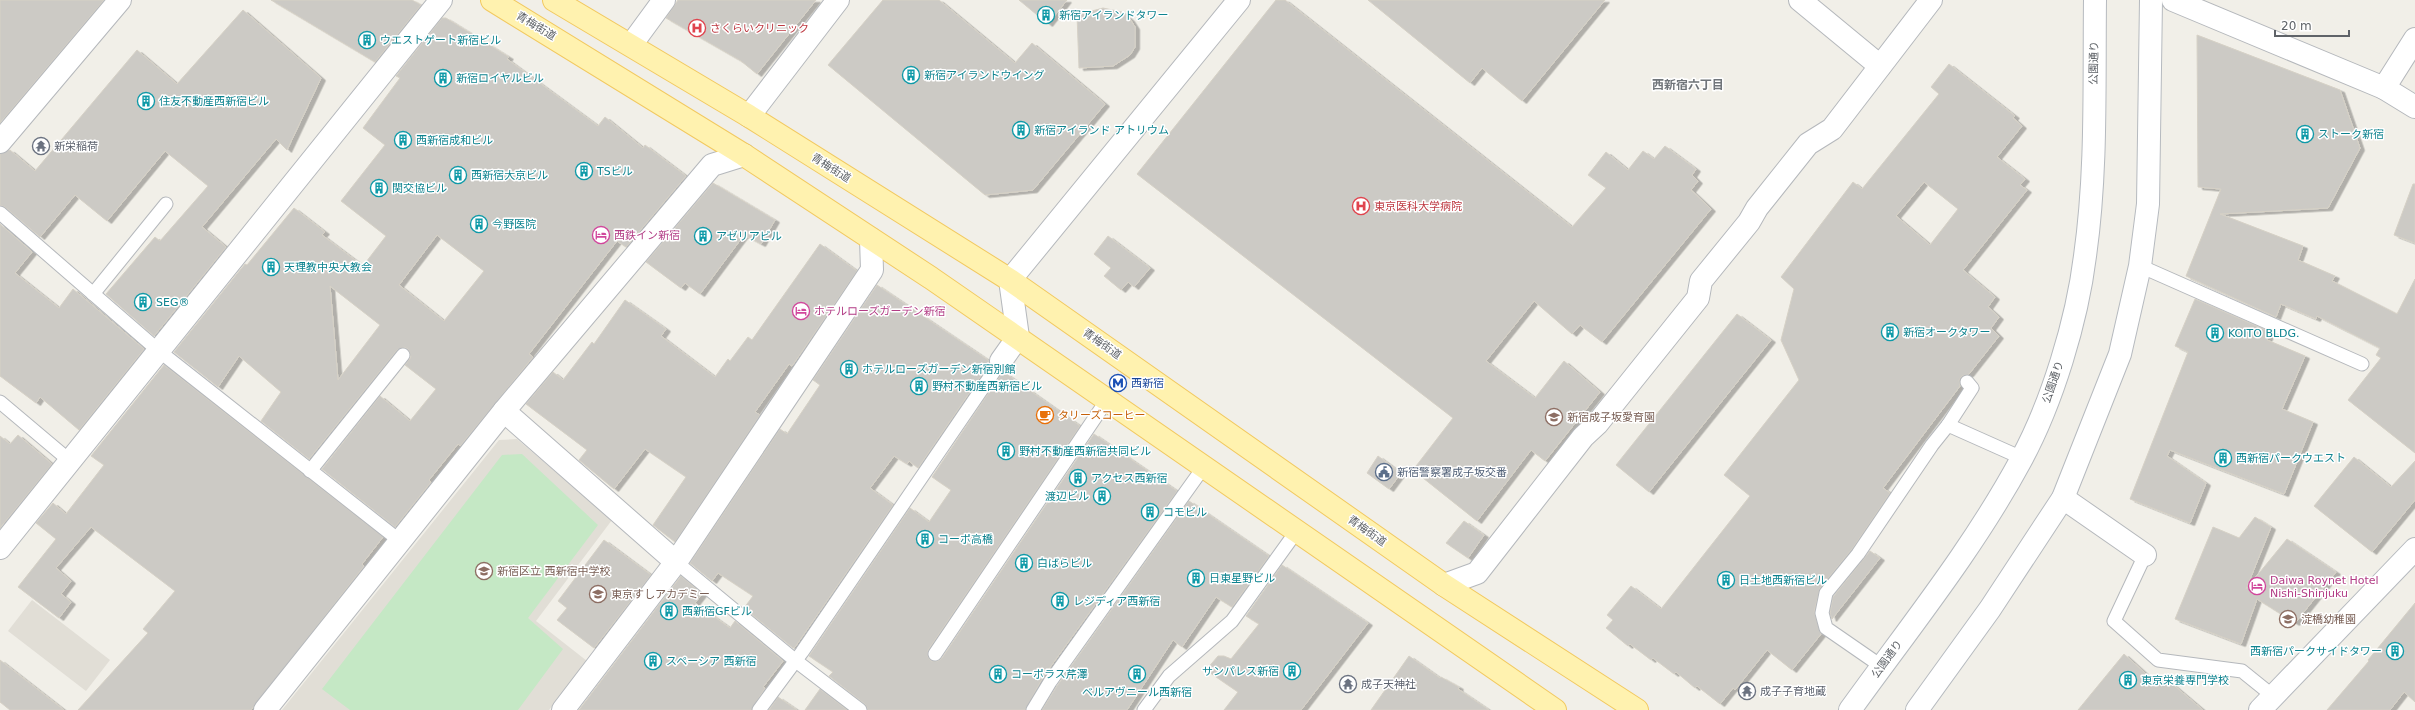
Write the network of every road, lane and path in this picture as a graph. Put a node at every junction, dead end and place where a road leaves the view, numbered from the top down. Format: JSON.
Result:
{"nodes":[{"id":1,"x":120,"y":0,"type":"edge"},
{"id":2,"x":441,"y":0,"type":"edge"},
{"id":3,"x":492,"y":0,"type":"edge"},
{"id":4,"x":554,"y":0,"type":"edge"},
{"id":5,"x":664,"y":0,"type":"edge"},
{"id":6,"x":838,"y":0,"type":"edge"},
{"id":7,"x":1239,"y":0,"type":"edge"},
{"id":8,"x":1800,"y":0,"type":"edge"},
{"id":9,"x":1931,"y":0,"type":"edge"},
{"id":10,"x":2095,"y":0,"type":"edge"},
{"id":11,"x":2151,"y":0,"type":"edge"},
{"id":12,"x":2173,"y":0,"type":"edge"},
{"id":13,"x":2415,"y":39,"type":"edge"},
{"id":14,"x":631,"y":45,"type":"junction"},
{"id":15,"x":1880,"y":66,"type":"junction"},
{"id":16,"x":2384,"y":88,"type":"junction"},
{"id":17,"x":2415,"y":107,"type":"edge"},
{"id":18,"x":749,"y":116,"type":"junction"},
{"id":19,"x":0,"y":142,"type":"edge"},
{"id":20,"x":744,"y":155,"type":"junction"},
{"id":21,"x":166,"y":204,"type":"dead end"},
{"id":22,"x":0,"y":213,"type":"edge"},
{"id":23,"x":871,"y":239,"type":"junction"},
{"id":24,"x":2140,"y":266,"type":"junction"},
{"id":25,"x":1010,"y":280,"type":"junction"},
{"id":26,"x":93,"y":294,"type":"junction"},
{"id":27,"x":1018,"y":337,"type":"junction"},
{"id":28,"x":159,"y":351,"type":"junction"},
{"id":29,"x":403,"y":356,"type":"dead end"},
{"id":30,"x":1001,"y":361,"type":"joint"},
{"id":31,"x":2362,"y":364,"type":"dead end"},
{"id":32,"x":1967,"y":382,"type":"dead end"},
{"id":33,"x":1108,"y":400,"type":"junction"},
{"id":34,"x":0,"y":402,"type":"edge"},
{"id":35,"x":504,"y":411,"type":"junction"},
{"id":36,"x":1948,"y":425,"type":"junction"},
{"id":37,"x":2022,"y":458,"type":"junction"},
{"id":38,"x":70,"y":461,"type":"junction"},
{"id":39,"x":1203,"y":468,"type":"junction"},
{"id":40,"x":310,"y":471,"type":"junction"},
{"id":41,"x":2062,"y":498,"type":"junction"},
{"id":42,"x":1296,"y":532,"type":"junction"},
{"id":43,"x":400,"y":541,"type":"junction"},
{"id":44,"x":0,"y":548,"type":"edge"},
{"id":45,"x":2415,"y":549,"type":"edge"},
{"id":46,"x":2145,"y":555,"type":"joint"},
{"id":47,"x":676,"y":562,"type":"junction"},
{"id":48,"x":1444,"y":585,"type":"junction"},
{"id":49,"x":935,"y":654,"type":"dead end"},
{"id":50,"x":796,"y":662,"type":"junction"},
{"id":51,"x":1881,"y":666,"type":"junction"},
{"id":52,"x":2266,"y":703,"type":"edge"},
{"id":53,"x":265,"y":710,"type":"edge"},
{"id":54,"x":563,"y":710,"type":"edge"},
{"id":55,"x":759,"y":710,"type":"edge"},
{"id":56,"x":860,"y":710,"type":"edge"},
{"id":57,"x":1033,"y":710,"type":"edge"},
{"id":58,"x":1144,"y":710,"type":"edge"},
{"id":59,"x":1555,"y":710,"type":"edge"},
{"id":60,"x":1637,"y":710,"type":"edge"},
{"id":61,"x":1850,"y":710,"type":"edge"},
{"id":62,"x":1917,"y":710,"type":"edge"}],
"edges":[{"from":1,"to":19,"type":"street"},
{"from":2,"to":28,"type":"street"},
{"from":3,"to":20,"type":"main road","name":"青梅街道"},
{"from":4,"to":14,"type":"main road","name":"青梅街道"},
{"from":5,"to":14,"type":"street"},
{"from":6,"to":18,"type":"street"},
{"from":7,"to":25,"type":"street"},
{"from":8,"to":15,"type":"street"},
{"from":9,"to":15,"type":"street"},
{"from":10,"to":37,"type":"street","name":"公園通り"},
{"from":11,"to":24,"type":"street"},
{"from":12,"to":16,"type":"street"},
{"from":13,"to":16,"type":"street"},
{"from":14,"to":18,"type":"main road","name":"青梅街道"},
{"from":15,"to":48,"type":"street"},
{"from":16,"to":17,"type":"street"},
{"from":18,"to":25,"type":"main road","name":"青梅街道"},
{"from":20,"to":23,"type":"main road","name":"青梅街道"},
{"from":20,"to":35,"type":"street"},
{"from":21,"to":26,"type":"lane"},
{"from":22,"to":26,"type":"lane"},
{"from":23,"to":27,"type":"main road","name":"青梅街道"},
{"from":23,"to":47,"type":"street"},
{"from":24,"to":31,"type":"lane"},
{"from":24,"to":41,"type":"street"},
{"from":25,"to":27,"type":"street"},
{"from":25,"to":48,"type":"main road","name":"青梅街道"},
{"from":26,"to":28,"type":"lane"},
{"from":27,"to":30,"type":"street"},
{"from":27,"to":33,"type":"main road","name":"青梅街道"},
{"from":28,"to":38,"type":"street"},
{"from":28,"to":40,"type":"lane"},
{"from":29,"to":40,"type":"lane"},
{"from":30,"to":50,"type":"lane"},
{"from":32,"to":36,"type":"lane"},
{"from":33,"to":39,"type":"main road","name":"青梅街道"},
{"from":33,"to":49,"type":"lane"},
{"from":34,"to":38,"type":"lane"},
{"from":35,"to":43,"type":"street"},
{"from":35,"to":47,"type":"street"},
{"from":36,"to":37,"type":"lane"},
{"from":36,"to":51,"type":"lane"},
{"from":37,"to":51,"type":"street","name":"公園通り"},
{"from":38,"to":44,"type":"street"},
{"from":39,"to":42,"type":"main road","name":"青梅街道"},
{"from":39,"to":57,"type":"lane"},
{"from":40,"to":43,"type":"lane"},
{"from":41,"to":46,"type":"street"},
{"from":41,"to":62,"type":"street"},
{"from":42,"to":58,"type":"lane"},
{"from":42,"to":59,"type":"main road","name":"青梅街道"},
{"from":43,"to":53,"type":"street"},
{"from":45,"to":52,"type":"street"},
{"from":46,"to":52,"type":"lane"},
{"from":47,"to":50,"type":"lane"},
{"from":47,"to":54,"type":"street"},
{"from":48,"to":60,"type":"main road","name":"青梅街道"},
{"from":50,"to":55,"type":"lane"},
{"from":50,"to":56,"type":"lane"},
{"from":51,"to":61,"type":"street","name":"公園通り"}]}
